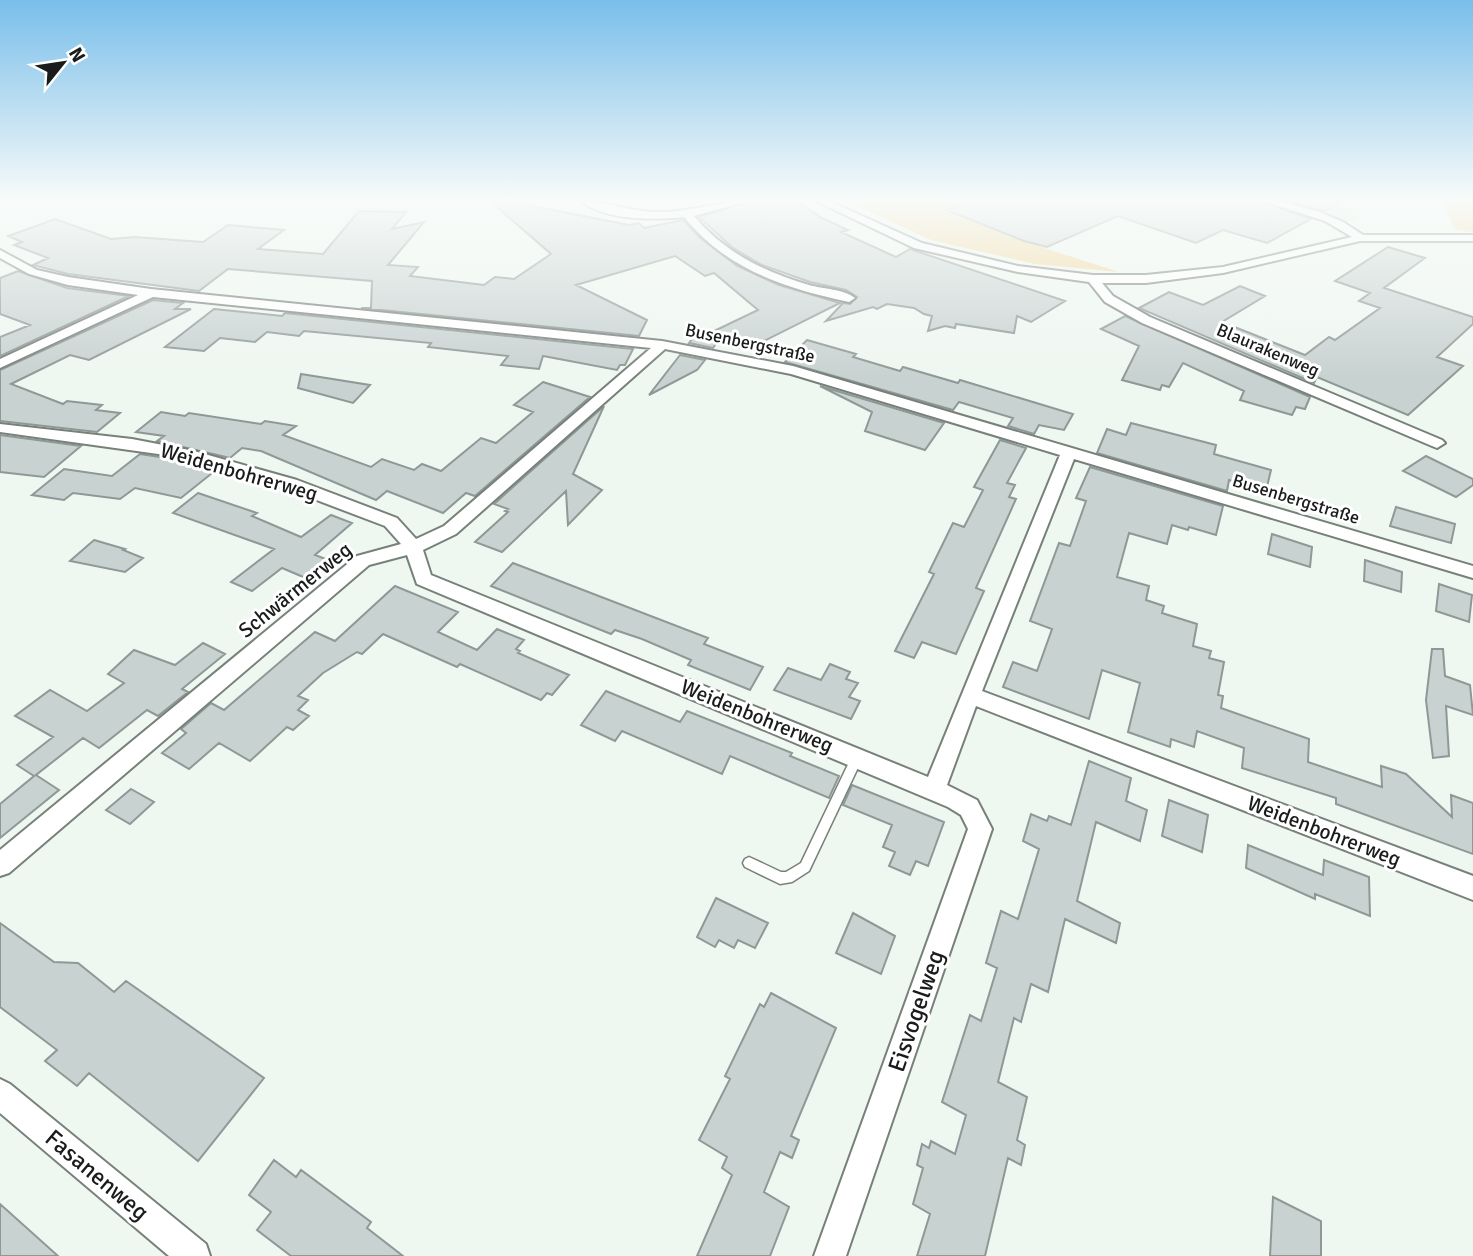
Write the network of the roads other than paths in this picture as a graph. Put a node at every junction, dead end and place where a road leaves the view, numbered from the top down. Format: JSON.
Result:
{"nodes":[{"id":1,"x":11,"y":260,"type":"edge"},
{"id":2,"x":737,"y":260,"type":"edge"},
{"id":3,"x":977,"y":260,"type":"edge"},
{"id":4,"x":1267,"y":260,"type":"edge"},
{"id":5,"x":1093,"y":279,"type":"junction"},
{"id":6,"x":151,"y":293,"type":"junction"},
{"id":7,"x":849,"y":298,"type":"dead end"},
{"id":8,"x":662,"y":345,"type":"junction"},
{"id":9,"x":0,"y":364,"type":"edge"},
{"id":10,"x":0,"y":428,"type":"edge"},
{"id":11,"x":1437,"y":443,"type":"dead end"},
{"id":12,"x":1069,"y":452,"type":"junction"},
{"id":13,"x":413,"y":547,"type":"junction"},
{"id":14,"x":1473,"y":572,"type":"edge"},
{"id":15,"x":970,"y":695,"type":"junction"},
{"id":16,"x":857,"y":758,"type":"junction"},
{"id":17,"x":934,"y":790,"type":"junction"},
{"id":18,"x":749,"y":863,"type":"dead end"},
{"id":19,"x":0,"y":865,"type":"edge"},
{"id":20,"x":1473,"y":888,"type":"edge"},
{"id":21,"x":0,"y":1094,"type":"edge"},
{"id":22,"x":194,"y":1256,"type":"edge"},
{"id":23,"x":831,"y":1256,"type":"edge"}],
"edges":[{"from":1,"to":6,"type":"street","name":"Busenbergstraße"},
{"from":2,"to":7,"type":"street"},
{"from":3,"to":5,"type":"street"},
{"from":4,"to":5,"type":"street"},
{"from":5,"to":11,"type":"street","name":"Blaurakenweg"},
{"from":6,"to":8,"type":"street","name":"Busenbergstraße"},
{"from":6,"to":9,"type":"street"},
{"from":8,"to":12,"type":"street","name":"Busenbergstraße"},
{"from":8,"to":13,"type":"street","name":"Schwärmerweg"},
{"from":10,"to":13,"type":"street","name":"Weidenbohrerweg"},
{"from":12,"to":14,"type":"street","name":"Busenbergstraße"},
{"from":12,"to":15,"type":"street"},
{"from":13,"to":16,"type":"street","name":"Weidenbohrerweg"},
{"from":13,"to":19,"type":"street","name":"Schwärmerweg"},
{"from":15,"to":17,"type":"street"},
{"from":15,"to":20,"type":"street","name":"Weidenbohrerweg"},
{"from":16,"to":17,"type":"street","name":"Weidenbohrerweg"},
{"from":16,"to":18,"type":"lane"},
{"from":17,"to":23,"type":"street","name":"Eisvogelweg"},
{"from":21,"to":22,"type":"street","name":"Fasanenweg"}]}
